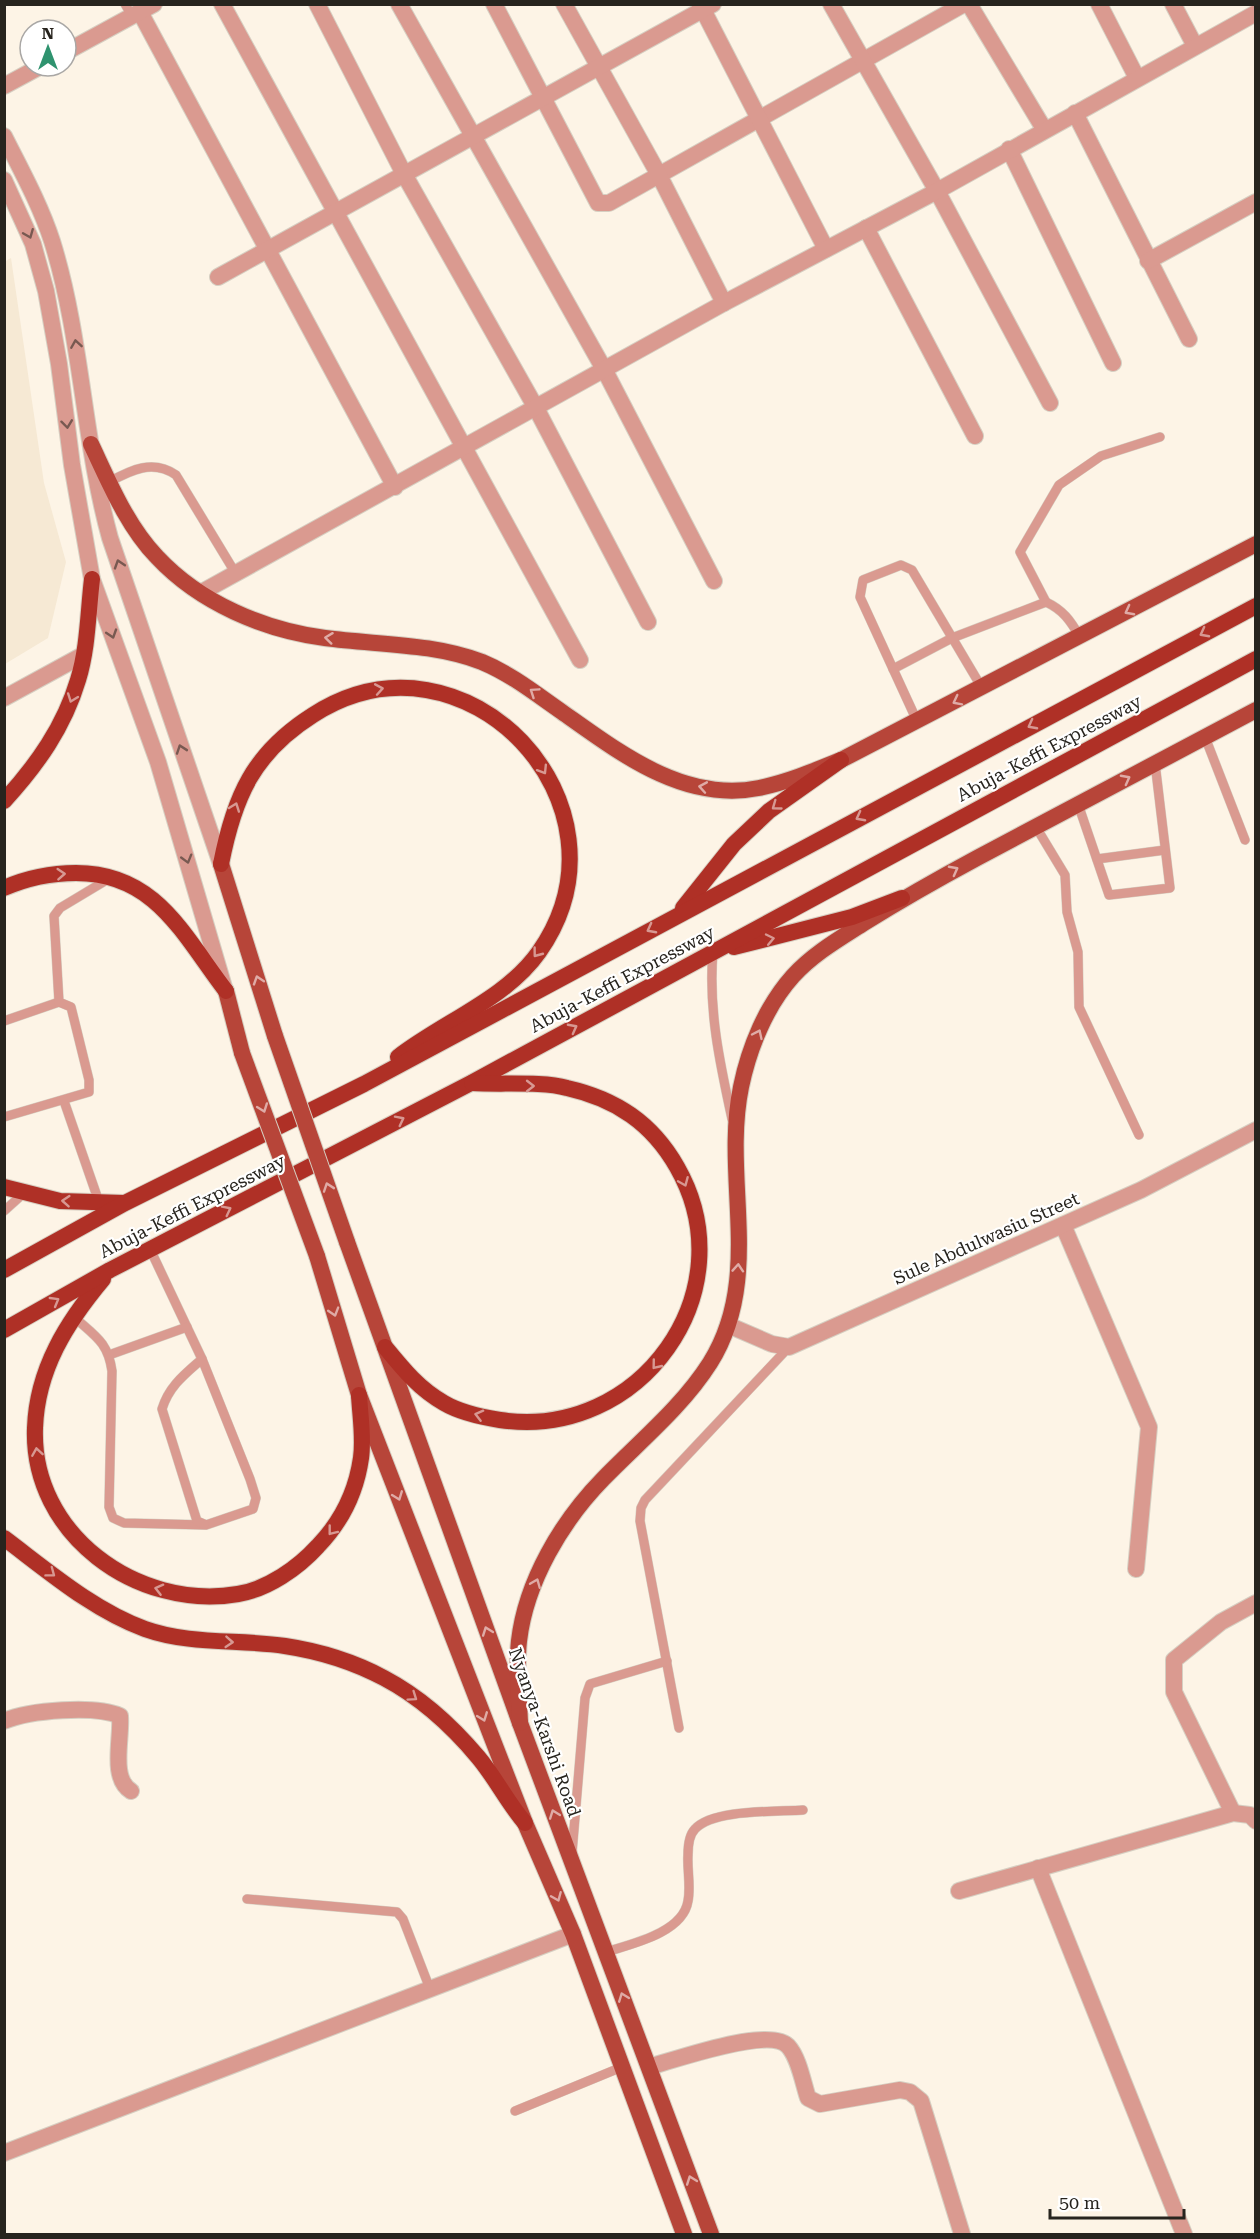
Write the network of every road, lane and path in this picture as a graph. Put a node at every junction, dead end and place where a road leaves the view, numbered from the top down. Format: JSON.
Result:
{"nodes":[{"id":1,"x":222,"y":4,"type":"edge"},
{"id":2,"x":316,"y":4,"type":"edge"},
{"id":3,"x":399,"y":4,"type":"edge"},
{"id":4,"x":494,"y":4,"type":"edge"},
{"id":5,"x":564,"y":4,"type":"edge"},
{"id":6,"x":831,"y":4,"type":"edge"},
{"id":7,"x":966,"y":4,"type":"edge"},
{"id":8,"x":1099,"y":4,"type":"edge"},
{"id":9,"x":1173,"y":4,"type":"edge"},
{"id":10,"x":705,"y":6,"type":"edge"},
{"id":11,"x":138,"y":9,"type":"edge"},
{"id":12,"x":1256,"y":13,"type":"edge"},
{"id":13,"x":78,"y":45,"type":"edge"},
{"id":14,"x":1195,"y":46,"type":"junction"},
{"id":15,"x":863,"y":60,"type":"junction"},
{"id":16,"x":598,"y":65,"type":"junction"},
{"id":17,"x":19,"y":78,"type":"edge"},
{"id":18,"x":1137,"y":78,"type":"junction"},
{"id":19,"x":4,"y":86,"type":"edge"},
{"id":20,"x":542,"y":97,"type":"junction"},
{"id":21,"x":1075,"y":113,"type":"junction"},
{"id":22,"x":759,"y":120,"type":"junction"},
{"id":23,"x":1044,"y":129,"type":"junction"},
{"id":24,"x":4,"y":136,"type":"edge"},
{"id":25,"x":473,"y":136,"type":"junction"},
{"id":26,"x":1009,"y":149,"type":"junction"},
{"id":27,"x":404,"y":174,"type":"junction"},
{"id":28,"x":659,"y":175,"type":"junction"},
{"id":29,"x":4,"y":180,"type":"edge"},
{"id":30,"x":937,"y":191,"type":"junction"},
{"id":31,"x":1256,"y":202,"type":"edge"},
{"id":32,"x":337,"y":211,"type":"junction"},
{"id":33,"x":866,"y":228,"type":"junction"},
{"id":34,"x":268,"y":249,"type":"junction"},
{"id":35,"x":826,"y":249,"type":"junction"},
{"id":36,"x":1148,"y":261,"type":"junction"},
{"id":37,"x":218,"y":277,"type":"dead end"},
{"id":38,"x":724,"y":303,"type":"junction"},
{"id":39,"x":1189,"y":339,"type":"dead end"},
{"id":40,"x":1113,"y":363,"type":"dead end"},
{"id":41,"x":605,"y":371,"type":"junction"},
{"id":42,"x":1050,"y":404,"type":"dead end"},
{"id":43,"x":536,"y":408,"type":"junction"},
{"id":44,"x":975,"y":436,"type":"dead end"},
{"id":45,"x":1160,"y":437,"type":"dead end"},
{"id":46,"x":91,"y":444,"type":"junction"},
{"id":47,"x":465,"y":448,"type":"junction"},
{"id":48,"x":109,"y":482,"type":"junction"},
{"id":49,"x":394,"y":487,"type":"junction"},
{"id":50,"x":1256,"y":544,"type":"edge"},
{"id":51,"x":236,"y":574,"type":"junction"},
{"id":52,"x":92,"y":579,"type":"junction"},
{"id":53,"x":714,"y":582,"type":"dead end"},
{"id":54,"x":202,"y":592,"type":"junction"},
{"id":55,"x":1046,"y":602,"type":"junction"},
{"id":56,"x":1256,"y":606,"type":"edge"},
{"id":57,"x":648,"y":622,"type":"dead end"},
{"id":58,"x":1080,"y":637,"type":"junction"},
{"id":59,"x":952,"y":638,"type":"junction"},
{"id":60,"x":82,"y":655,"type":"junction"},
{"id":61,"x":1256,"y":659,"type":"edge"},
{"id":62,"x":580,"y":660,"type":"dead end"},
{"id":63,"x":893,"y":669,"type":"junction"},
{"id":64,"x":982,"y":688,"type":"junction"},
{"id":65,"x":4,"y":698,"type":"edge"},
{"id":66,"x":1256,"y":710,"type":"edge"},
{"id":67,"x":917,"y":721,"type":"junction"},
{"id":68,"x":1205,"y":737,"type":"junction"},
{"id":69,"x":841,"y":760,"type":"junction"},
{"id":70,"x":1155,"y":763,"type":"junction"},
{"id":71,"x":4,"y":801,"type":"edge"},
{"id":72,"x":1078,"y":804,"type":"junction"},
{"id":73,"x":1036,"y":827,"type":"junction"},
{"id":74,"x":1245,"y":840,"type":"dead end"},
{"id":75,"x":1165,"y":850,"type":"junction"},
{"id":76,"x":1097,"y":859,"type":"junction"},
{"id":77,"x":221,"y":864,"type":"junction"},
{"id":78,"x":113,"y":876,"type":"junction"},
{"id":79,"x":4,"y":888,"type":"edge"},
{"id":80,"x":902,"y":898,"type":"junction"},
{"id":81,"x":677,"y":915,"type":"junction"},
{"id":82,"x":713,"y":952,"type":"junction"},
{"id":83,"x":226,"y":992,"type":"junction"},
{"id":84,"x":59,"y":1002,"type":"junction"},
{"id":85,"x":4,"y":1021,"type":"edge"},
{"id":86,"x":471,"y":1083,"type":"junction"},
{"id":87,"x":364,"y":1084,"type":"junction"},
{"id":88,"x":64,"y":1101,"type":"junction"},
{"id":89,"x":4,"y":1117,"type":"edge"},
{"id":90,"x":1256,"y":1130,"type":"edge"},
{"id":91,"x":1139,"y":1135,"type":"dead end"},
{"id":92,"x":736,"y":1136,"type":"junction"},
{"id":93,"x":4,"y":1187,"type":"edge"},
{"id":94,"x":24,"y":1193,"type":"junction"},
{"id":95,"x":99,"y":1202,"type":"junction"},
{"id":96,"x":125,"y":1203,"type":"junction"},
{"id":97,"x":4,"y":1211,"type":"edge"},
{"id":98,"x":1063,"y":1225,"type":"junction"},
{"id":99,"x":150,"y":1249,"type":"junction"},
{"id":100,"x":4,"y":1270,"type":"edge"},
{"id":101,"x":111,"y":1270,"type":"junction"},
{"id":102,"x":74,"y":1317,"type":"junction"},
{"id":103,"x":728,"y":1325,"type":"junction"},
{"id":104,"x":187,"y":1327,"type":"junction"},
{"id":105,"x":4,"y":1330,"type":"edge"},
{"id":106,"x":385,"y":1347,"type":"junction"},
{"id":107,"x":789,"y":1347,"type":"junction"},
{"id":108,"x":109,"y":1355,"type":"junction"},
{"id":109,"x":202,"y":1359,"type":"junction"},
{"id":110,"x":359,"y":1395,"type":"junction"},
{"id":111,"x":206,"y":1525,"type":"junction"},
{"id":112,"x":4,"y":1538,"type":"edge"},
{"id":113,"x":1136,"y":1569,"type":"dead end"},
{"id":114,"x":1256,"y":1603,"type":"edge"},
{"id":115,"x":667,"y":1661,"type":"junction"},
{"id":116,"x":4,"y":1721,"type":"edge"},
{"id":117,"x":520,"y":1723,"type":"junction"},
{"id":118,"x":679,"y":1728,"type":"dead end"},
{"id":119,"x":131,"y":1791,"type":"dead end"},
{"id":120,"x":803,"y":1810,"type":"dead end"},
{"id":121,"x":1233,"y":1813,"type":"junction"},
{"id":122,"x":1256,"y":1821,"type":"edge"},
{"id":123,"x":525,"y":1823,"type":"junction"},
{"id":124,"x":572,"y":1862,"type":"junction"},
{"id":125,"x":1038,"y":1868,"type":"junction"},
{"id":126,"x":959,"y":1891,"type":"dead end"},
{"id":127,"x":247,"y":1899,"type":"dead end"},
{"id":128,"x":573,"y":1934,"type":"junction"},
{"id":129,"x":606,"y":1952,"type":"junction"},
{"id":130,"x":430,"y":1989,"type":"junction"},
{"id":131,"x":622,"y":2067,"type":"junction"},
{"id":132,"x":649,"y":2067,"type":"junction"},
{"id":133,"x":515,"y":2111,"type":"dead end"},
{"id":134,"x":4,"y":2153,"type":"edge"},
{"id":135,"x":684,"y":2235,"type":"edge"},
{"id":136,"x":711,"y":2235,"type":"edge"},
{"id":137,"x":962,"y":2235,"type":"edge"},
{"id":138,"x":1184,"y":2235,"type":"edge"}],
"edges":[{"from":1,"to":32,"type":"street"},
{"from":2,"to":27,"type":"street"},
{"from":3,"to":25,"type":"street"},
{"from":4,"to":20,"type":"street"},
{"from":5,"to":16,"type":"street"},
{"from":6,"to":15,"type":"street"},
{"from":7,"to":15,"type":"street"},
{"from":7,"to":23,"type":"street"},
{"from":8,"to":18,"type":"street"},
{"from":9,"to":14,"type":"street"},
{"from":10,"to":16,"type":"street"},
{"from":10,"to":22,"type":"street"},
{"from":11,"to":13,"type":"street"},
{"from":11,"to":34,"type":"street"},
{"from":12,"to":14,"type":"street"},
{"from":14,"to":18,"type":"street"},
{"from":15,"to":22,"type":"street"},
{"from":15,"to":30,"type":"street"},
{"from":16,"to":20,"type":"street"},
{"from":16,"to":28,"type":"street"},
{"from":17,"to":19,"type":"street"},
{"from":18,"to":21,"type":"street"},
{"from":20,"to":25,"type":"street"},
{"from":20,"to":28,"type":"street"},
{"from":21,"to":23,"type":"street"},
{"from":21,"to":36,"type":"street"},
{"from":22,"to":28,"type":"street"},
{"from":22,"to":35,"type":"street"},
{"from":23,"to":26,"type":"street"},
{"from":46,"to":24,"type":"street","one_way":true},
{"from":25,"to":27,"type":"street"},
{"from":25,"to":41,"type":"street"},
{"from":26,"to":30,"type":"street"},
{"from":26,"to":40,"type":"street"},
{"from":27,"to":32,"type":"street"},
{"from":27,"to":43,"type":"street"},
{"from":28,"to":38,"type":"street"},
{"from":29,"to":52,"type":"street","one_way":true},
{"from":30,"to":33,"type":"street"},
{"from":30,"to":42,"type":"street"},
{"from":31,"to":36,"type":"street"},
{"from":32,"to":34,"type":"street"},
{"from":32,"to":47,"type":"street"},
{"from":33,"to":35,"type":"street"},
{"from":33,"to":44,"type":"street"},
{"from":34,"to":37,"type":"street"},
{"from":34,"to":49,"type":"street"},
{"from":35,"to":38,"type":"street"},
{"from":36,"to":39,"type":"street"},
{"from":38,"to":41,"type":"street"},
{"from":41,"to":43,"type":"street"},
{"from":41,"to":53,"type":"street"},
{"from":43,"to":47,"type":"street"},
{"from":43,"to":57,"type":"street"},
{"from":45,"to":55,"type":"lane"},
{"from":46,"to":48,"type":"main road"},
{"from":77,"to":46,"type":"street","one_way":true},
{"from":47,"to":49,"type":"street"},
{"from":47,"to":62,"type":"street"},
{"from":48,"to":51,"type":"lane"},
{"from":48,"to":54,"type":"main road"},
{"from":49,"to":51,"type":"street"},
{"from":50,"to":58,"type":"main road","one_way":true},
{"from":51,"to":54,"type":"street"},
{"from":52,"to":60,"type":"highway"},
{"from":52,"to":83,"type":"street","one_way":true},
{"from":69,"to":54,"type":"main road","one_way":true},
{"from":55,"to":58,"type":"lane"},
{"from":55,"to":59,"type":"lane"},
{"from":56,"to":81,"type":"highway","name":"Abuja-Keffi Expressway","one_way":true},
{"from":58,"to":64,"type":"main road"},
{"from":59,"to":63,"type":"lane"},
{"from":59,"to":63,"type":"lane"},
{"from":59,"to":64,"type":"lane"},
{"from":60,"to":65,"type":"street"},
{"from":60,"to":71,"type":"highway","one_way":true},
{"from":61,"to":82,"type":"highway","name":"Abuja-Keffi Expressway"},
{"from":63,"to":67,"type":"lane"},
{"from":64,"to":67,"type":"main road","one_way":true},
{"from":66,"to":68,"type":"main road"},
{"from":67,"to":69,"type":"main road"},
{"from":68,"to":70,"type":"main road"},
{"from":68,"to":74,"type":"lane"},
{"from":69,"to":81,"type":"highway","one_way":true},
{"from":72,"to":70,"type":"main road","one_way":true},
{"from":70,"to":75,"type":"lane"},
{"from":72,"to":73,"type":"main road"},
{"from":72,"to":76,"type":"lane"},
{"from":80,"to":73,"type":"main road","one_way":true},
{"from":73,"to":91,"type":"lane"},
{"from":75,"to":76,"type":"lane"},
{"from":75,"to":76,"type":"lane"},
{"from":77,"to":87,"type":"highway","one_way":true},
{"from":106,"to":77,"type":"main road","name":"Nyanya-Karshi Road","one_way":true,"bridge":true},
{"from":79,"to":78,"type":"highway","one_way":true},
{"from":78,"to":83,"type":"highway"},
{"from":78,"to":84,"type":"lane"},
{"from":82,"to":80,"type":"highway","one_way":true},
{"from":92,"to":80,"type":"main road","one_way":true},
{"from":81,"to":87,"type":"highway","name":"Abuja-Keffi Expressway","one_way":true},
{"from":86,"to":82,"type":"highway","name":"Abuja-Keffi Expressway","one_way":true},
{"from":82,"to":92,"type":"lane"},
{"from":83,"to":110,"type":"main road","one_way":true,"bridge":true},
{"from":84,"to":85,"type":"lane"},
{"from":84,"to":88,"type":"lane"},
{"from":99,"to":86,"type":"highway","name":"Abuja-Keffi Expressway","one_way":true},
{"from":86,"to":106,"type":"highway","one_way":true},
{"from":87,"to":96,"type":"highway","name":"Abuja-Keffi Expressway"},
{"from":88,"to":89,"type":"lane"},
{"from":88,"to":95,"type":"lane"},
{"from":90,"to":98,"type":"street","name":"Sule Abdulwasiu Street"},
{"from":103,"to":92,"type":"main road","one_way":true},
{"from":93,"to":94,"type":"highway"},
{"from":95,"to":94,"type":"highway","one_way":true},
{"from":94,"to":97,"type":"lane"},
{"from":95,"to":96,"type":"highway"},
{"from":96,"to":100,"type":"highway","name":"Abuja-Keffi Expressway"},
{"from":98,"to":107,"type":"street","name":"Sule Abdulwasiu Street"},
{"from":98,"to":113,"type":"street"},
{"from":99,"to":101,"type":"highway","name":"Abuja-Keffi Expressway"},
{"from":99,"to":104,"type":"lane"},
{"from":101,"to":102,"type":"highway"},
{"from":105,"to":101,"type":"highway","name":"Abuja-Keffi Expressway","one_way":true},
{"from":102,"to":108,"type":"lane"},
{"from":110,"to":102,"type":"highway","one_way":true},
{"from":103,"to":107,"type":"street"},
{"from":117,"to":103,"type":"main road","one_way":true},
{"from":104,"to":108,"type":"lane"},
{"from":104,"to":109,"type":"lane"},
{"from":117,"to":106,"type":"main road","name":"Nyanya-Karshi Road","one_way":true},
{"from":107,"to":115,"type":"lane"},
{"from":108,"to":111,"type":"lane"},
{"from":109,"to":111,"type":"lane"},
{"from":109,"to":111,"type":"lane"},
{"from":110,"to":123,"type":"main road","one_way":true},
{"from":112,"to":123,"type":"highway","one_way":true},
{"from":114,"to":121,"type":"street"},
{"from":115,"to":118,"type":"lane"},
{"from":115,"to":124,"type":"lane"},
{"from":116,"to":119,"type":"street"},
{"from":124,"to":117,"type":"main road","name":"Nyanya-Karshi Road","one_way":true},
{"from":120,"to":129,"type":"lane"},
{"from":121,"to":122,"type":"street"},
{"from":121,"to":125,"type":"street"},
{"from":123,"to":128,"type":"main road","one_way":true},
{"from":124,"to":129,"type":"main road","name":"Nyanya-Karshi Road"},
{"from":125,"to":126,"type":"street"},
{"from":125,"to":138,"type":"street"},
{"from":127,"to":130,"type":"lane"},
{"from":128,"to":130,"type":"street"},
{"from":128,"to":131,"type":"main road"},
{"from":132,"to":129,"type":"main road","name":"Nyanya-Karshi Road","one_way":true},
{"from":130,"to":134,"type":"street"},
{"from":131,"to":133,"type":"lane"},
{"from":131,"to":135,"type":"main road"},
{"from":136,"to":132,"type":"main road","name":"Nyanya-Karshi Road","one_way":true},
{"from":132,"to":137,"type":"street"}]}
